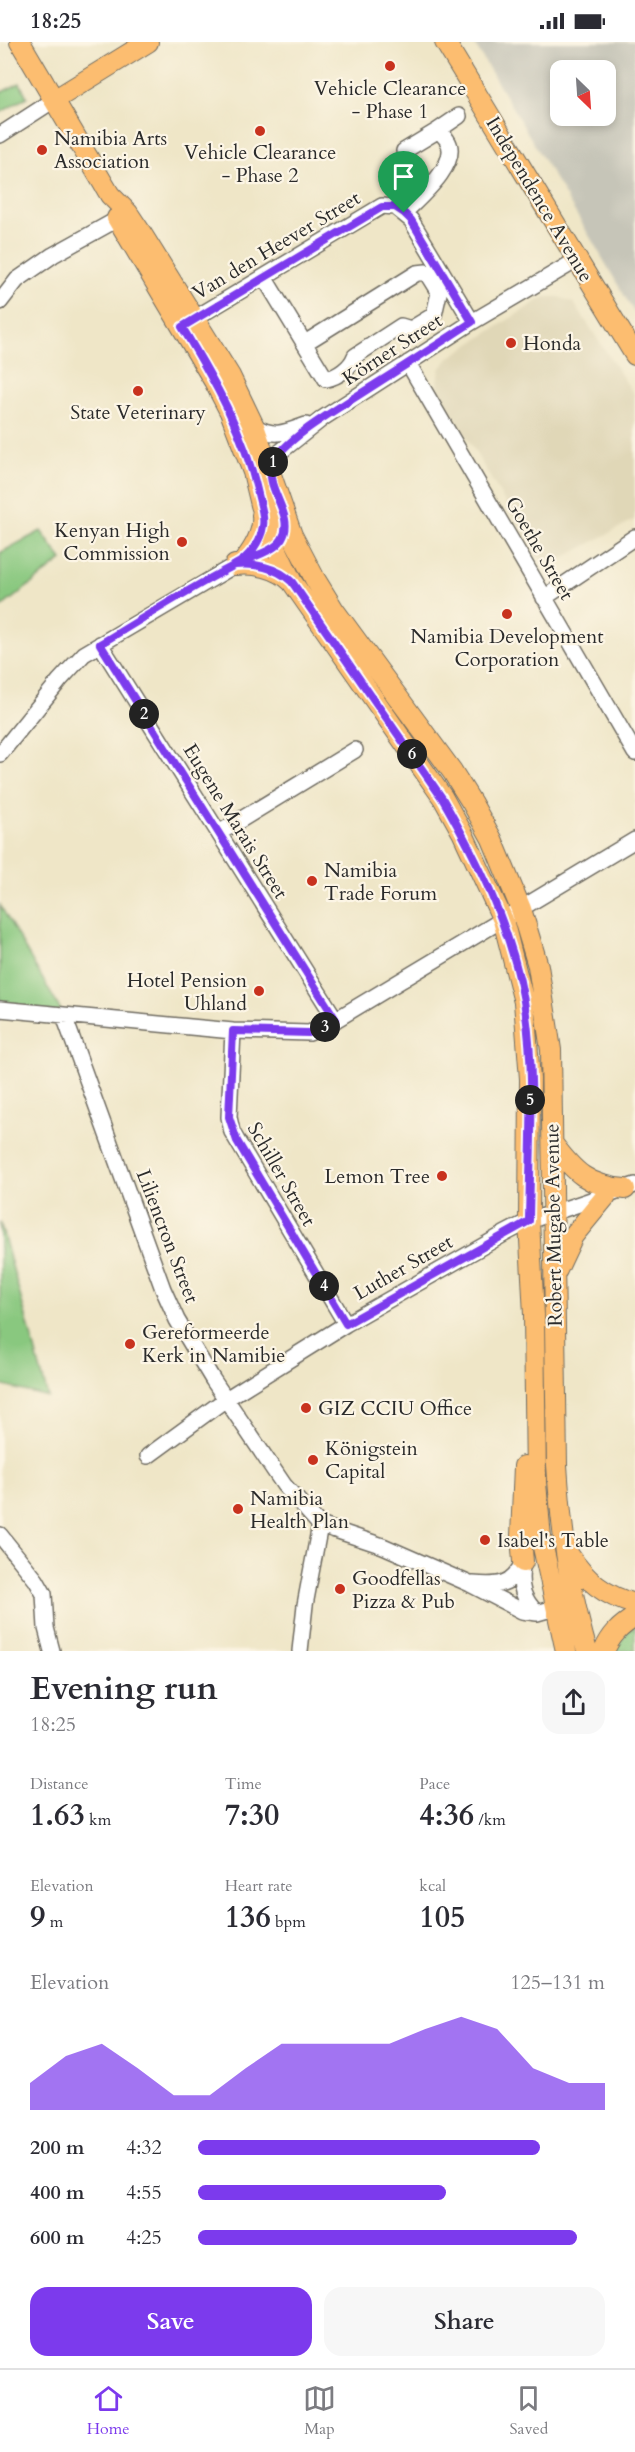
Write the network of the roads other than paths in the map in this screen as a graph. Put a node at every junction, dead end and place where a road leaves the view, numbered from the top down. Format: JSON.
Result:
{"nodes":[{"id":1,"x":20,"y":42,"type":"edge"},
{"id":2,"x":148,"y":42,"type":"edge"},
{"id":3,"x":445,"y":42,"type":"edge"},
{"id":4,"x":54,"y":100,"type":"junction"},
{"id":5,"x":459,"y":116,"type":"dead end"},
{"id":6,"x":437,"y":131,"type":"junction"},
{"id":7,"x":0,"y":135,"type":"edge"},
{"id":8,"x":404,"y":151,"type":"dead end"},
{"id":9,"x":399,"y":210,"type":"junction"},
{"id":10,"x":123,"y":217,"type":"junction"},
{"id":11,"x":577,"y":260,"type":"junction"},
{"id":12,"x":264,"y":277,"type":"junction"},
{"id":13,"x":0,"y":302,"type":"edge"},
{"id":14,"x":189,"y":322,"type":"junction"},
{"id":15,"x":472,"y":322,"type":"junction"},
{"id":16,"x":305,"y":343,"type":"junction"},
{"id":17,"x":635,"y":355,"type":"edge"},
{"id":18,"x":408,"y":363,"type":"junction"},
{"id":19,"x":323,"y":418,"type":"junction"},
{"id":20,"x":254,"y":426,"type":"junction"},
{"id":21,"x":269,"y":474,"type":"junction"},
{"id":22,"x":261,"y":506,"type":"junction"},
{"id":23,"x":284,"y":515,"type":"junction"},
{"id":24,"x":635,"y":537,"type":"edge"},
{"id":25,"x":275,"y":546,"type":"junction"},
{"id":26,"x":239,"y":563,"type":"junction"},
{"id":27,"x":292,"y":582,"type":"junction"},
{"id":28,"x":544,"y":598,"type":"junction"},
{"id":29,"x":100,"y":644,"type":"junction"},
{"id":30,"x":355,"y":750,"type":"dead end"},
{"id":31,"x":635,"y":753,"type":"edge"},
{"id":32,"x":0,"y":754,"type":"edge"},
{"id":33,"x":219,"y":833,"type":"junction"},
{"id":34,"x":635,"y":840,"type":"edge"},
{"id":35,"x":521,"y":909,"type":"junction"},
{"id":36,"x":503,"y":920,"type":"junction"},
{"id":37,"x":0,"y":1009,"type":"edge"},
{"id":38,"x":64,"y":1016,"type":"junction"},
{"id":39,"x":336,"y":1020,"type":"junction"},
{"id":40,"x":233,"y":1031,"type":"junction"},
{"id":41,"x":553,"y":1144,"type":"junction"},
{"id":42,"x":630,"y":1187,"type":"edge"},
{"id":43,"x":606,"y":1196,"type":"junction"},
{"id":44,"x":554,"y":1212,"type":"junction"},
{"id":45,"x":529,"y":1221,"type":"junction"},
{"id":46,"x":554,"y":1276,"type":"junction"},
{"id":47,"x":534,"y":1315,"type":"junction"},
{"id":48,"x":346,"y":1324,"type":"junction"},
{"id":49,"x":226,"y":1399,"type":"junction"},
{"id":50,"x":148,"y":1456,"type":"dead end"},
{"id":51,"x":320,"y":1526,"type":"junction"},
{"id":52,"x":0,"y":1535,"type":"edge"},
{"id":53,"x":564,"y":1547,"type":"junction"},
{"id":54,"x":522,"y":1562,"type":"junction"},
{"id":55,"x":470,"y":1584,"type":"junction"},
{"id":56,"x":575,"y":1601,"type":"junction"},
{"id":57,"x":635,"y":1604,"type":"edge"},
{"id":58,"x":546,"y":1610,"type":"junction"},
{"id":59,"x":635,"y":1617,"type":"edge"},
{"id":60,"x":52,"y":1651,"type":"edge"},
{"id":61,"x":300,"y":1651,"type":"edge"},
{"id":62,"x":566,"y":1651,"type":"edge"},
{"id":63,"x":587,"y":1651,"type":"edge"},
{"id":64,"x":604,"y":1651,"type":"edge"}],
"edges":[{"from":1,"to":4,"type":"main road","name":"Robert Mugabe Avenue"},
{"from":2,"to":4,"type":"main road"},
{"from":3,"to":11,"type":"main road","name":"Independence Avenue"},
{"from":4,"to":7,"type":"street"},
{"from":4,"to":10,"type":"main road","name":"Robert Mugabe Avenue"},
{"from":5,"to":6,"type":"street"},
{"from":6,"to":8,"type":"street"},
{"from":6,"to":9,"type":"street"},
{"from":9,"to":12,"type":"street","name":"Van den Heever Street"},
{"from":9,"to":15,"type":"street"},
{"from":10,"to":13,"type":"street"},
{"from":10,"to":14,"type":"main road","name":"Robert Mugabe Avenue"},
{"from":11,"to":15,"type":"street","name":"Körner Street"},
{"from":11,"to":17,"type":"main road","name":"Independence Avenue"},
{"from":12,"to":14,"type":"street","name":"Van den Heever Street"},
{"from":12,"to":16,"type":"street"},
{"from":14,"to":20,"type":"main road","name":"Robert Mugabe Avenue"},
{"from":14,"to":22,"type":"main road","name":"Robert Mugabe Avenue"},
{"from":15,"to":18,"type":"street","name":"Körner Street"},
{"from":16,"to":16,"type":"street"},
{"from":18,"to":19,"type":"street","name":"Körner Street"},
{"from":18,"to":28,"type":"street","name":"Goethe Street"},
{"from":19,"to":20,"type":"street","name":"Körner Street"},
{"from":19,"to":21,"type":"street","name":"Körner Street"},
{"from":20,"to":21,"type":"main road","name":"Robert Mugabe Avenue"},
{"from":21,"to":23,"type":"main road","name":"Robert Mugabe Avenue"},
{"from":22,"to":25,"type":"main road","name":"Robert Mugabe Avenue"},
{"from":22,"to":26,"type":"main road"},
{"from":23,"to":25,"type":"street"},
{"from":23,"to":35,"type":"main road","name":"Robert Mugabe Avenue"},
{"from":24,"to":28,"type":"street"},
{"from":25,"to":26,"type":"street"},
{"from":25,"to":27,"type":"main road","name":"Robert Mugabe Avenue"},
{"from":26,"to":27,"type":"main road"},
{"from":26,"to":29,"type":"street"},
{"from":27,"to":36,"type":"main road","name":"Robert Mugabe Avenue"},
{"from":28,"to":31,"type":"street","name":"Goethe Street"},
{"from":29,"to":32,"type":"street"},
{"from":29,"to":33,"type":"street","name":"Eugene Marais Street"},
{"from":30,"to":33,"type":"street"},
{"from":33,"to":39,"type":"street","name":"Eugene Marais Street"},
{"from":34,"to":35,"type":"street"},
{"from":35,"to":36,"type":"street"},
{"from":35,"to":41,"type":"main road","name":"Robert Mugabe Avenue"},
{"from":36,"to":39,"type":"street"},
{"from":36,"to":45,"type":"main road","name":"Robert Mugabe Avenue"},
{"from":37,"to":38,"type":"street"},
{"from":38,"to":40,"type":"street"},
{"from":38,"to":49,"type":"street","name":"Liliencron Street"},
{"from":39,"to":40,"type":"street"},
{"from":40,"to":48,"type":"street","name":"Schiller Street"},
{"from":41,"to":42,"type":"main road"},
{"from":41,"to":44,"type":"main road","name":"Robert Mugabe Avenue"},
{"from":42,"to":43,"type":"street","name":"Luther Street"},
{"from":43,"to":44,"type":"street","name":"Luther Street"},
{"from":43,"to":46,"type":"main road"},
{"from":44,"to":45,"type":"street","name":"Luther Street"},
{"from":44,"to":46,"type":"main road","name":"Robert Mugabe Avenue"},
{"from":45,"to":47,"type":"main road","name":"Robert Mugabe Avenue"},
{"from":45,"to":48,"type":"street","name":"Luther Street"},
{"from":46,"to":53,"type":"main road","name":"Robert Mugabe Avenue"},
{"from":47,"to":54,"type":"main road"},
{"from":47,"to":58,"type":"main road","name":"Robert Mugabe Avenue"},
{"from":48,"to":49,"type":"street","name":"Luther Street"},
{"from":49,"to":50,"type":"street","name":"Luther Street"},
{"from":49,"to":51,"type":"street","name":"Liliencron Street"},
{"from":51,"to":55,"type":"street"},
{"from":51,"to":61,"type":"street"},
{"from":52,"to":60,"type":"street"},
{"from":53,"to":56,"type":"main road","name":"Robert Mugabe Avenue"},
{"from":53,"to":57,"type":"main road"},
{"from":54,"to":55,"type":"street"},
{"from":54,"to":58,"type":"street"},
{"from":55,"to":58,"type":"street"},
{"from":56,"to":58,"type":"street"},
{"from":56,"to":63,"type":"main road","name":"Robert Mugabe Avenue"},
{"from":58,"to":62,"type":"main road","name":"Robert Mugabe Avenue"},
{"from":59,"to":64,"type":"main road"}]}
